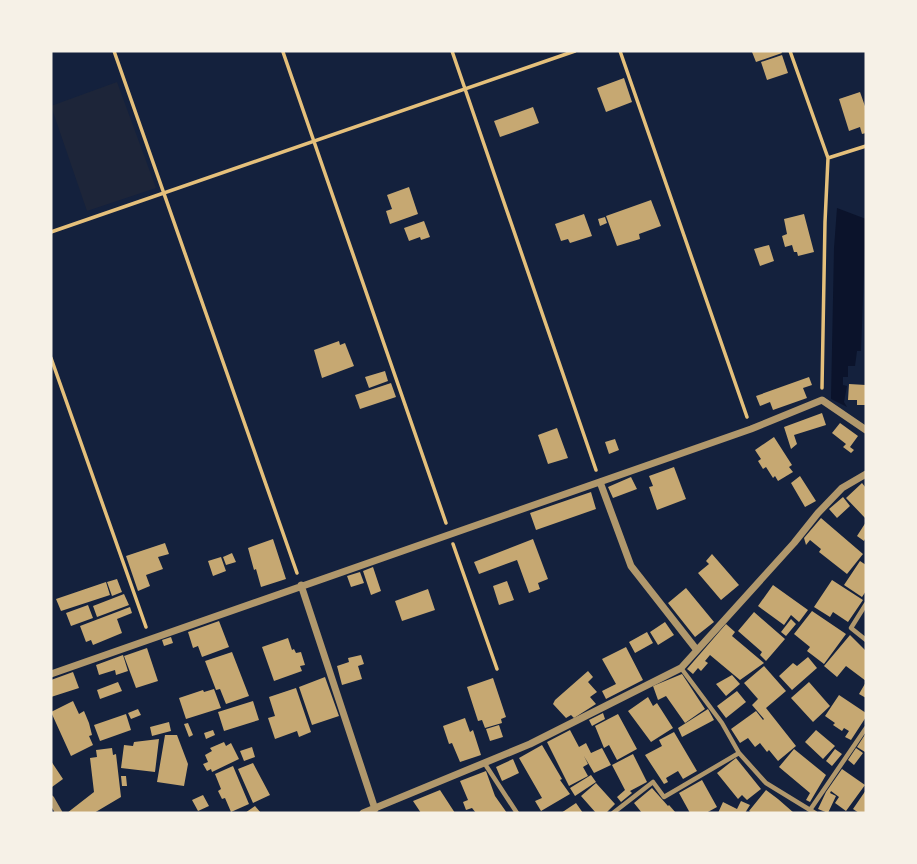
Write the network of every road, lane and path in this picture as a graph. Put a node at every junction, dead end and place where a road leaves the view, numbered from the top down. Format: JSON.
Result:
{"nodes":[{"id":1,"x":114,"y":51,"type":"edge"},
{"id":2,"x":452,"y":51,"type":"edge"},
{"id":3,"x":575,"y":51,"type":"edge"},
{"id":4,"x":620,"y":51,"type":"edge"},
{"id":5,"x":790,"y":51,"type":"edge"},
{"id":6,"x":283,"y":52,"type":"edge"},
{"id":7,"x":466,"y":89,"type":"junction"},
{"id":8,"x":313,"y":141,"type":"junction"},
{"id":9,"x":866,"y":146,"type":"edge"},
{"id":10,"x":828,"y":158,"type":"junction"},
{"id":11,"x":162,"y":192,"type":"junction"},
{"id":12,"x":51,"y":232,"type":"edge"},
{"id":13,"x":51,"y":358,"type":"edge"},
{"id":14,"x":822,"y":400,"type":"junction"},
{"id":15,"x":751,"y":429,"type":"junction"},
{"id":16,"x":866,"y":430,"type":"edge"},
{"id":17,"x":866,"y":474,"type":"edge"},
{"id":18,"x":600,"y":482,"type":"junction"},
{"id":19,"x":450,"y":534,"type":"junction"},
{"id":20,"x":301,"y":585,"type":"junction"},
{"id":21,"x":866,"y":604,"type":"edge"},
{"id":22,"x":150,"y":639,"type":"junction"},
{"id":23,"x":866,"y":640,"type":"edge"},
{"id":24,"x":696,"y":649,"type":"junction"},
{"id":25,"x":497,"y":668,"type":"dead end"},
{"id":26,"x":681,"y":668,"type":"junction"},
{"id":27,"x":51,"y":674,"type":"edge"},
{"id":28,"x":866,"y":728,"type":"edge"},
{"id":29,"x":739,"y":753,"type":"junction"},
{"id":30,"x":485,"y":764,"type":"junction"},
{"id":31,"x":51,"y":799,"type":"edge"},
{"id":32,"x":375,"y":809,"type":"junction"},
{"id":33,"x":812,"y":812,"type":"edge"},
{"id":34,"x":59,"y":813,"type":"edge"},
{"id":35,"x":363,"y":813,"type":"edge"},
{"id":36,"x":517,"y":813,"type":"edge"},
{"id":37,"x":613,"y":813,"type":"edge"}],
"edges":[{"from":1,"to":11,"type":"path"},
{"from":2,"to":7,"type":"path"},
{"from":3,"to":7,"type":"path"},
{"from":4,"to":15,"type":"path"},
{"from":5,"to":10,"type":"path"},
{"from":6,"to":8,"type":"path"},
{"from":7,"to":8,"type":"path"},
{"from":7,"to":18,"type":"path"},
{"from":8,"to":11,"type":"path"},
{"from":8,"to":19,"type":"path"},
{"from":9,"to":10,"type":"path"},
{"from":10,"to":14,"type":"path"},
{"from":11,"to":12,"type":"path"},
{"from":11,"to":20,"type":"path"},
{"from":13,"to":22,"type":"path"},
{"from":14,"to":15,"type":"street"},
{"from":14,"to":16,"type":"street"},
{"from":15,"to":18,"type":"street"},
{"from":17,"to":24,"type":"street"},
{"from":18,"to":19,"type":"street"},
{"from":18,"to":24,"type":"street"},
{"from":19,"to":20,"type":"street"},
{"from":19,"to":25,"type":"path"},
{"from":20,"to":22,"type":"street"},
{"from":20,"to":32,"type":"street"},
{"from":21,"to":23,"type":"lane"},
{"from":22,"to":27,"type":"street"},
{"from":24,"to":26,"type":"street"},
{"from":26,"to":29,"type":"lane"},
{"from":26,"to":30,"type":"street"},
{"from":28,"to":33,"type":"lane"},
{"from":29,"to":33,"type":"lane"},
{"from":29,"to":37,"type":"lane"},
{"from":30,"to":32,"type":"street"},
{"from":30,"to":36,"type":"lane"},
{"from":31,"to":34,"type":"street"},
{"from":32,"to":35,"type":"street"}]}
